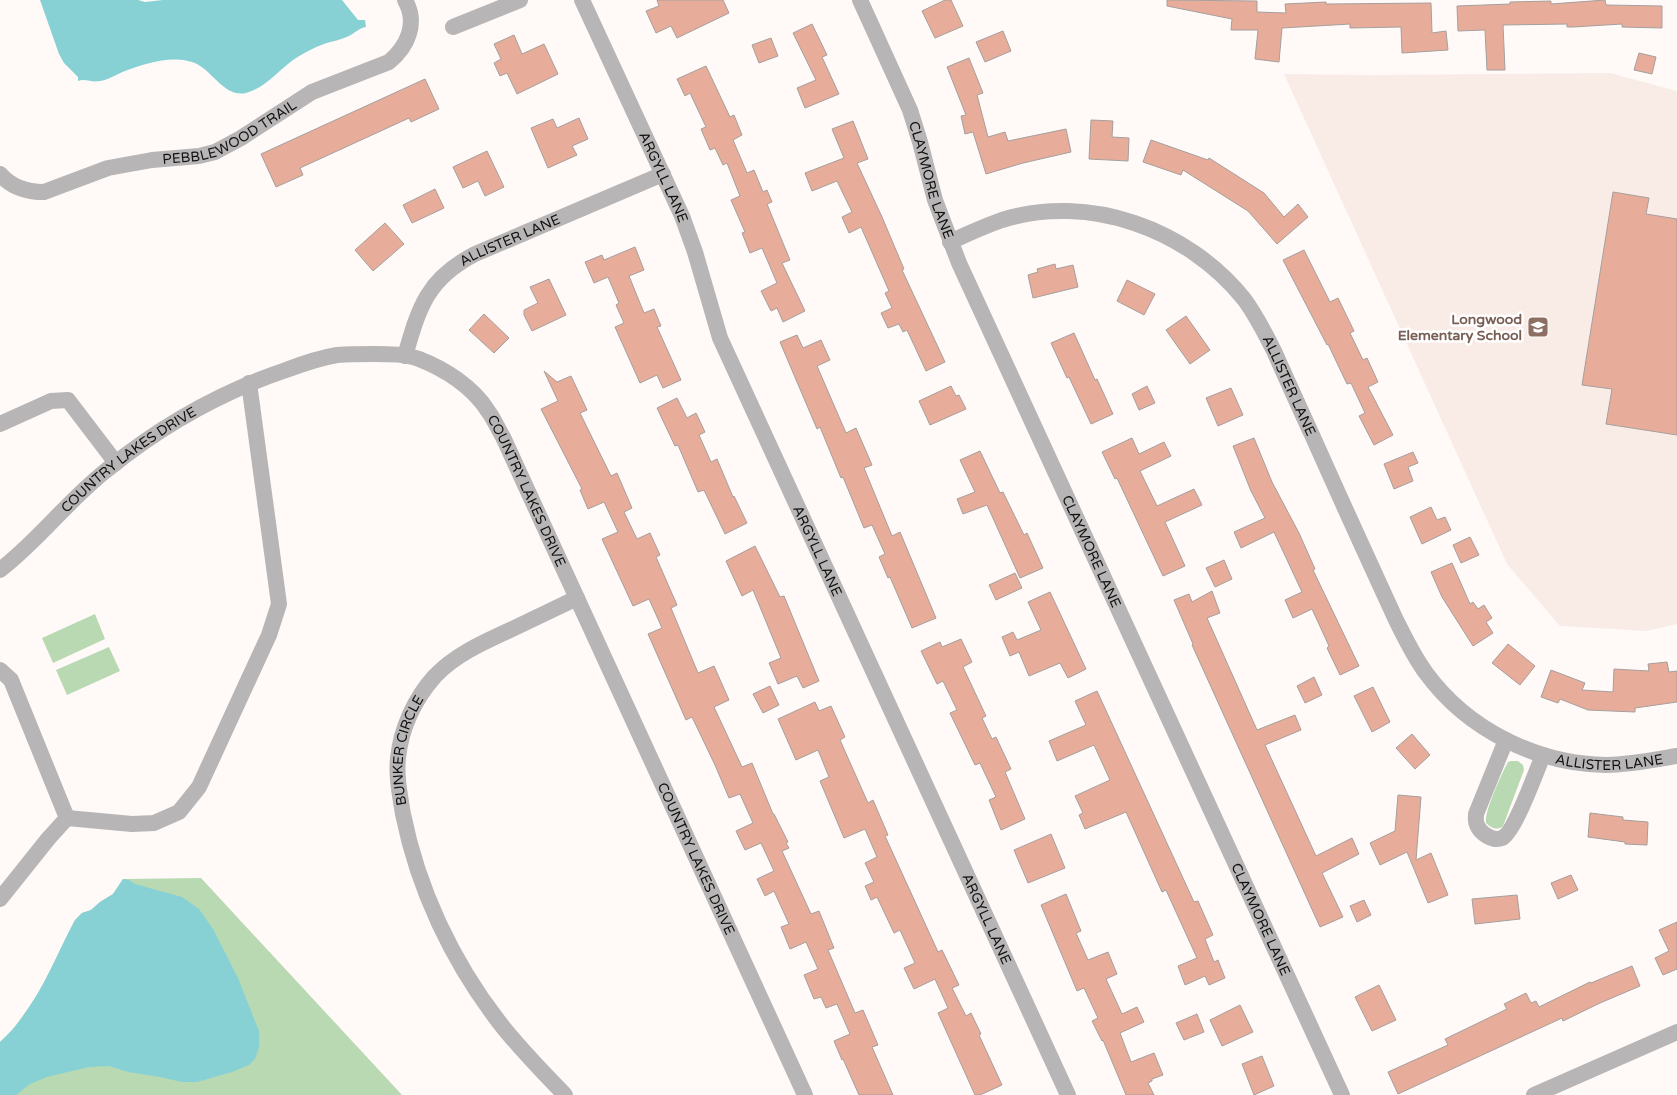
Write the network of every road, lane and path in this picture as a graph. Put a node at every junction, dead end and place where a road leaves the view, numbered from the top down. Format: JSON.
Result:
{"nodes":[{"id":1,"x":405,"y":0,"type":"edge"},
{"id":2,"x":520,"y":0,"type":"edge"},
{"id":3,"x":582,"y":0,"type":"edge"},
{"id":4,"x":860,"y":0,"type":"edge"},
{"id":5,"x":453,"y":27,"type":"dead end"},
{"id":6,"x":0,"y":174,"type":"edge"},
{"id":7,"x":663,"y":174,"type":"junction"},
{"id":8,"x":950,"y":242,"type":"junction"},
{"id":9,"x":404,"y":356,"type":"junction"},
{"id":10,"x":249,"y":383,"type":"junction"},
{"id":11,"x":0,"y":424,"type":"edge"},
{"id":12,"x":116,"y":463,"type":"junction"},
{"id":13,"x":0,"y":570,"type":"edge"},
{"id":14,"x":576,"y":598,"type":"junction"},
{"id":15,"x":0,"y":670,"type":"edge"},
{"id":16,"x":1506,"y":740,"type":"junction"},
{"id":17,"x":1543,"y":755,"type":"junction"},
{"id":18,"x":1677,"y":756,"type":"edge"},
{"id":19,"x":67,"y":818,"type":"junction"},
{"id":20,"x":0,"y":899,"type":"edge"},
{"id":21,"x":1677,"y":1032,"type":"edge"},
{"id":22,"x":565,"y":1095,"type":"edge"},
{"id":23,"x":805,"y":1095,"type":"edge"},
{"id":24,"x":1068,"y":1095,"type":"edge"},
{"id":25,"x":1342,"y":1095,"type":"edge"},
{"id":26,"x":1534,"y":1095,"type":"edge"}],
"edges":[{"from":1,"to":6,"type":"street","name":"PEBBLEWOOD TRAIL"},
{"from":2,"to":5,"type":"street"},
{"from":3,"to":7,"type":"street","name":"ARGYLL LANE"},
{"from":4,"to":8,"type":"street","name":"CLAYMORE LANE"},
{"from":7,"to":9,"type":"street","name":"ALLISTER LANE"},
{"from":7,"to":24,"type":"street","name":"ARGYLL LANE"},
{"from":8,"to":16,"type":"street","name":"ALLISTER LANE"},
{"from":8,"to":25,"type":"street","name":"CLAYMORE LANE"},
{"from":9,"to":10,"type":"street","name":"COUNTRY LAKES DRIVE"},
{"from":9,"to":14,"type":"street","name":"COUNTRY LAKES DRIVE"},
{"from":10,"to":12,"type":"street","name":"COUNTRY LAKES DRIVE"},
{"from":10,"to":19,"type":"street"},
{"from":11,"to":12,"type":"street"},
{"from":12,"to":13,"type":"street","name":"COUNTRY LAKES DRIVE"},
{"from":14,"to":22,"type":"street","name":"BUNKER CIRCLE"},
{"from":14,"to":23,"type":"street","name":"COUNTRY LAKES DRIVE"},
{"from":15,"to":19,"type":"street"},
{"from":16,"to":17,"type":"street","name":"ALLISTER LANE"},
{"from":16,"to":17,"type":"street","name":"ALLISTER LANE"},
{"from":17,"to":18,"type":"street","name":"ALLISTER LANE"},
{"from":19,"to":20,"type":"street"},
{"from":21,"to":26,"type":"street"}]}
